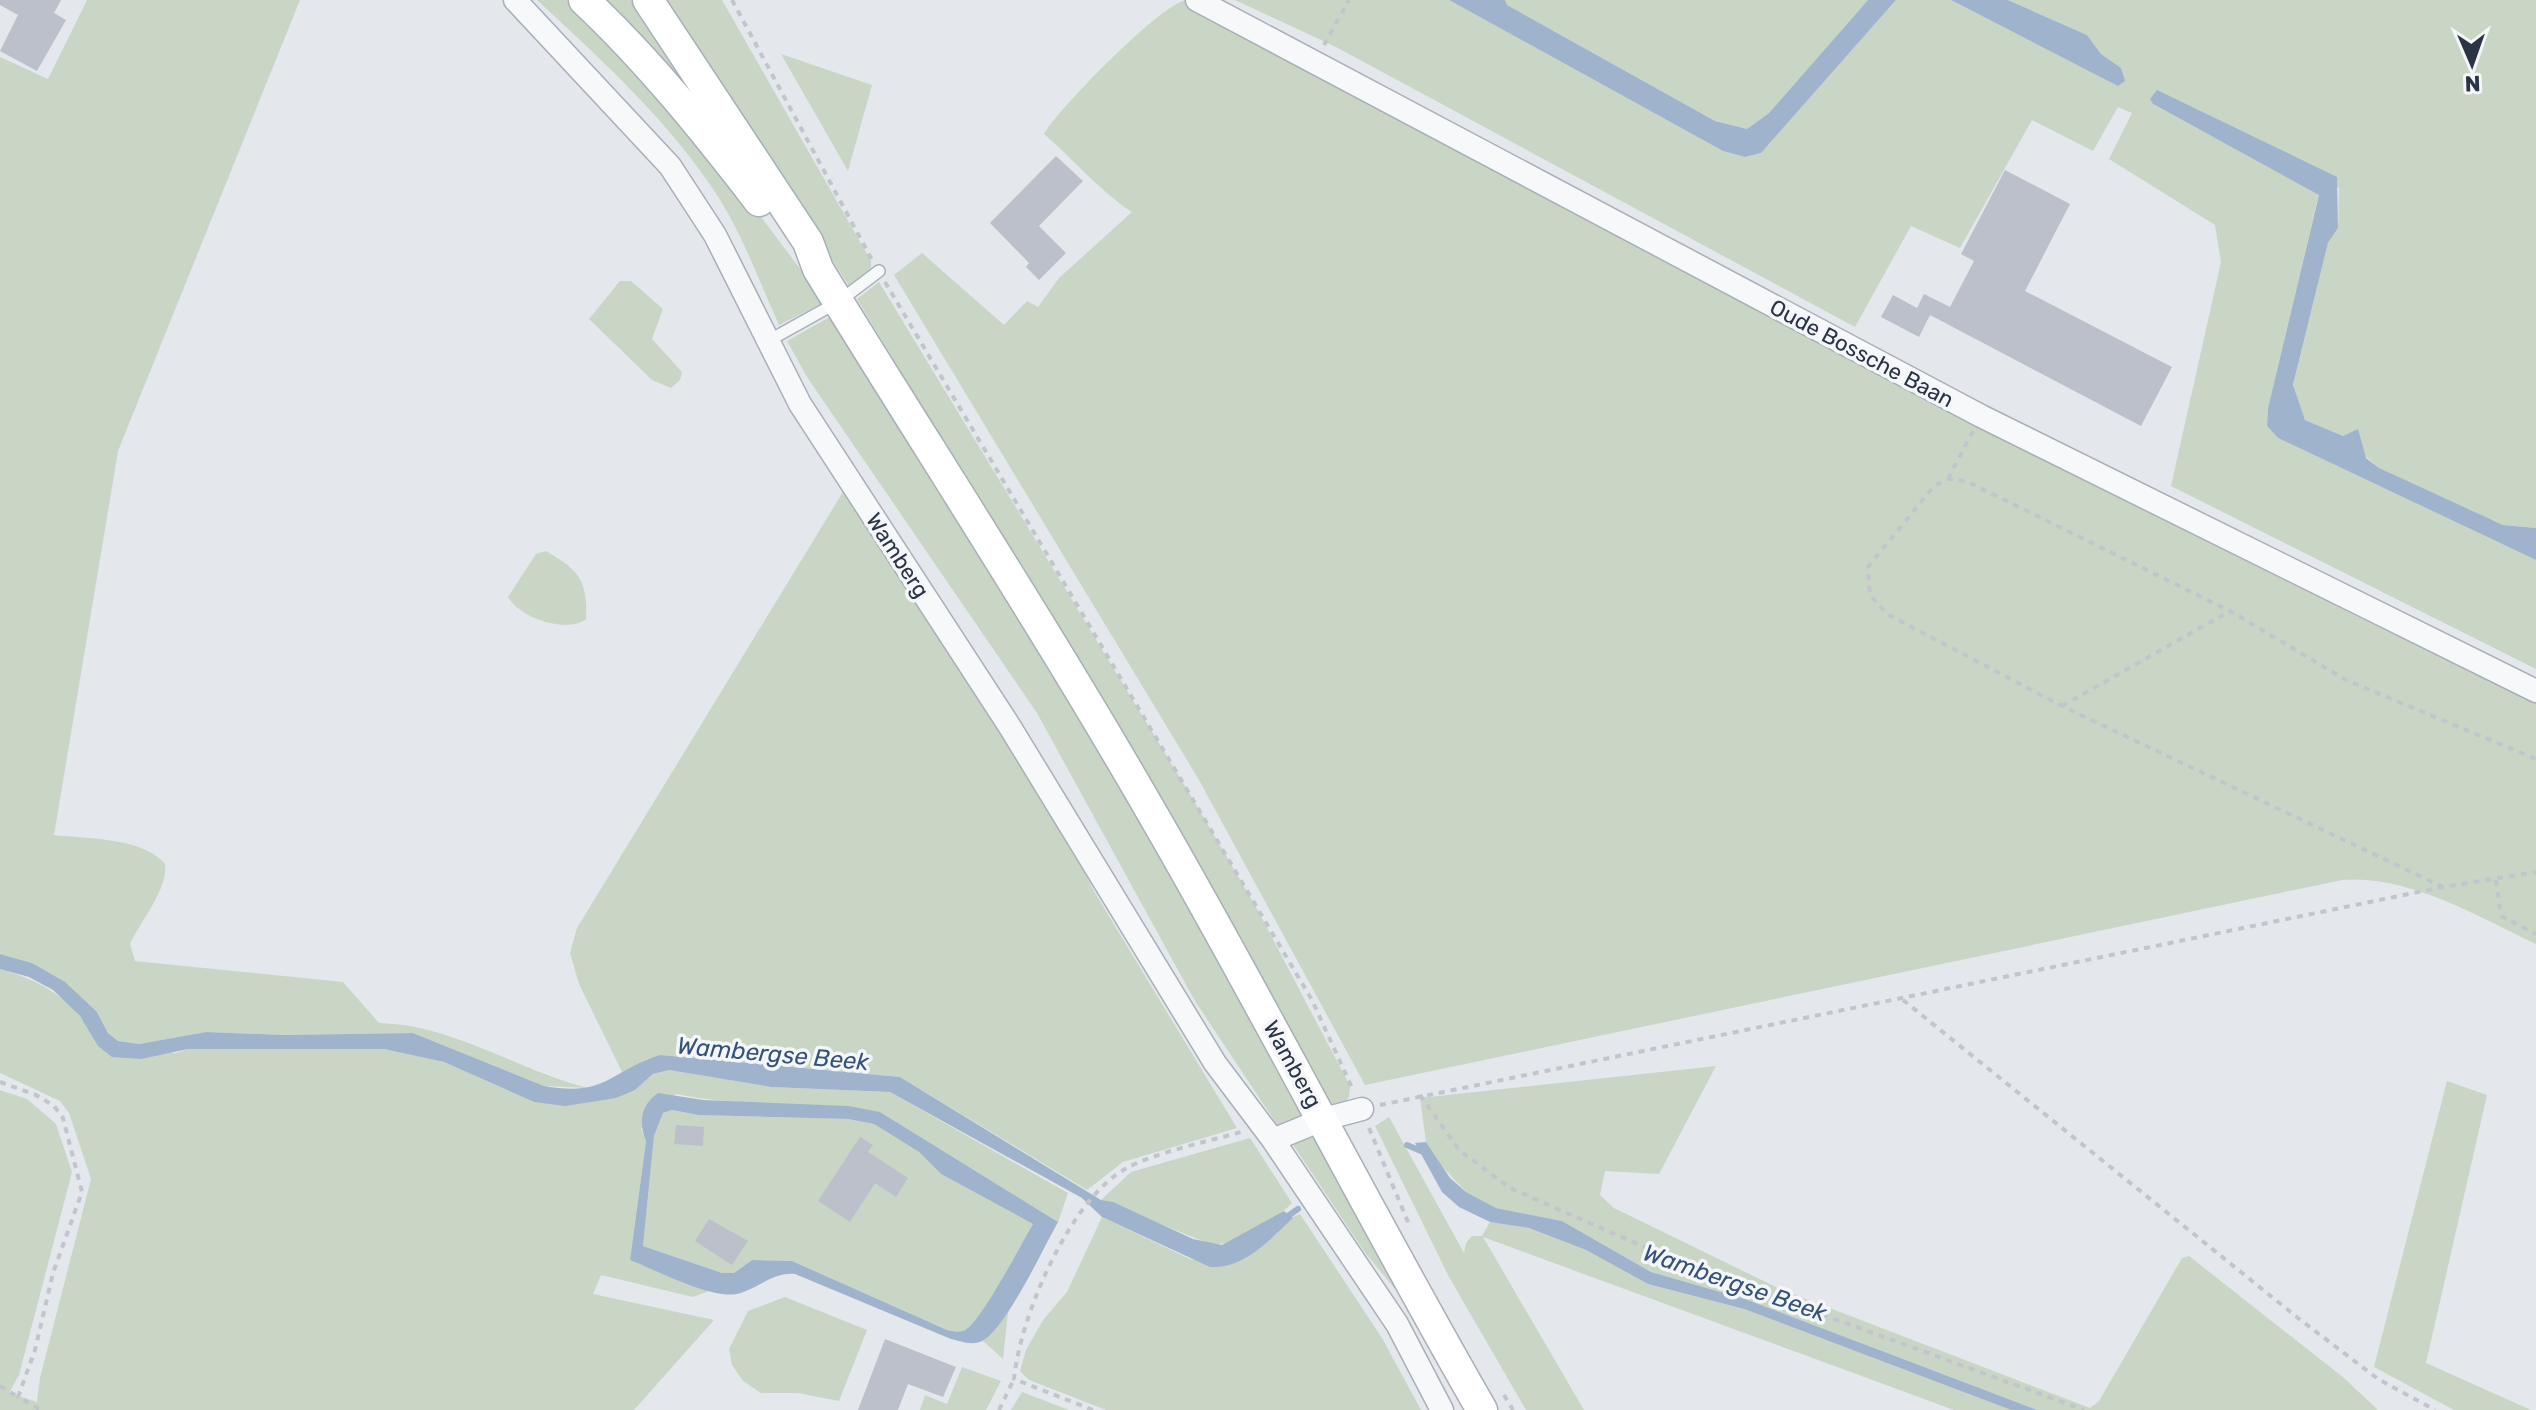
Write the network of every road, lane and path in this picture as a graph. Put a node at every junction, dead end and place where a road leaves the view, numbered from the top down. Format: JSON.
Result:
{"nodes":[{"id":1,"x":515,"y":0,"type":"edge"},
{"id":2,"x":584,"y":0,"type":"edge"},
{"id":3,"x":648,"y":0,"type":"edge"},
{"id":4,"x":732,"y":0,"type":"edge"},
{"id":5,"x":1197,"y":0,"type":"edge"},
{"id":6,"x":1349,"y":0,"type":"edge"},
{"id":7,"x":1315,"y":61,"type":"junction"},
{"id":8,"x":818,"y":269,"type":"junction"},
{"id":9,"x":879,"y":271,"type":"junction"},
{"id":10,"x":838,"y":302,"type":"junction"},
{"id":11,"x":768,"y":341,"type":"junction"},
{"id":12,"x":1981,"y":416,"type":"junction"},
{"id":13,"x":1948,"y":479,"type":"junction"},
{"id":14,"x":2230,"y":611,"type":"junction"},
{"id":15,"x":2536,"y":691,"type":"edge"},
{"id":16,"x":2062,"y":706,"type":"junction"},
{"id":17,"x":2536,"y":759,"type":"edge"},
{"id":18,"x":2536,"y":872,"type":"edge"},
{"id":19,"x":2496,"y":880,"type":"junction"},
{"id":20,"x":2443,"y":887,"type":"junction"},
{"id":21,"x":2536,"y":934,"type":"edge"},
{"id":22,"x":1903,"y":1000,"type":"junction"},
{"id":23,"x":0,"y":1082,"type":"edge"},
{"id":24,"x":1420,"y":1095,"type":"junction"},
{"id":25,"x":1362,"y":1109,"type":"junction"},
{"id":26,"x":1324,"y":1119,"type":"junction"},
{"id":27,"x":1268,"y":1133,"type":"junction"},
{"id":28,"x":1411,"y":1229,"type":"dead end"},
{"id":29,"x":1014,"y":1379,"type":"junction"},
{"id":30,"x":0,"y":1386,"type":"edge"},
{"id":31,"x":18,"y":1397,"type":"junction"},
{"id":32,"x":1492,"y":1401,"type":"edge"},
{"id":33,"x":41,"y":1410,"type":"edge"},
{"id":34,"x":999,"y":1410,"type":"edge"},
{"id":35,"x":1093,"y":1410,"type":"edge"},
{"id":36,"x":1442,"y":1410,"type":"edge"},
{"id":37,"x":1513,"y":1410,"type":"edge"},
{"id":38,"x":2084,"y":1410,"type":"edge"},
{"id":39,"x":2435,"y":1410,"type":"edge"}],
"edges":[{"from":1,"to":11,"type":"street","name":"Wamberg"},
{"from":2,"to":8,"type":"main road","name":"Wamberg"},
{"from":3,"to":8,"type":"main road","name":"Wamberg"},
{"from":4,"to":9,"type":"path"},
{"from":5,"to":7,"type":"street","name":"Oude Bossche Baan"},
{"from":6,"to":7,"type":"path"},
{"from":7,"to":12,"type":"street","name":"Oude Bossche Baan"},
{"from":8,"to":10,"type":"main road","name":"Wamberg"},
{"from":9,"to":10,"type":"lane"},
{"from":9,"to":25,"type":"path"},
{"from":10,"to":11,"type":"lane"},
{"from":10,"to":26,"type":"main road","name":"Wamberg"},
{"from":11,"to":27,"type":"street","name":"Wamberg"},
{"from":12,"to":13,"type":"path"},
{"from":12,"to":15,"type":"street","name":"Oude Bossche Baan"},
{"from":13,"to":14,"type":"path"},
{"from":13,"to":16,"type":"path"},
{"from":14,"to":16,"type":"path"},
{"from":14,"to":17,"type":"path"},
{"from":16,"to":20,"type":"path"},
{"from":18,"to":19,"type":"path"},
{"from":19,"to":20,"type":"path"},
{"from":19,"to":21,"type":"path"},
{"from":20,"to":22,"type":"path"},
{"from":22,"to":24,"type":"path"},
{"from":22,"to":39,"type":"path"},
{"from":23,"to":31,"type":"path"},
{"from":24,"to":25,"type":"path"},
{"from":24,"to":38,"type":"path"},
{"from":25,"to":26,"type":"street"},
{"from":25,"to":28,"type":"path"},
{"from":26,"to":27,"type":"street","name":"Wamberg"},
{"from":26,"to":32,"type":"main road","name":"Wamberg"},
{"from":27,"to":29,"type":"path"},
{"from":27,"to":36,"type":"street","name":"Wamberg"},
{"from":29,"to":34,"type":"path"},
{"from":29,"to":35,"type":"path"},
{"from":30,"to":31,"type":"path"},
{"from":31,"to":33,"type":"path"},
{"from":32,"to":37,"type":"path"}]}
